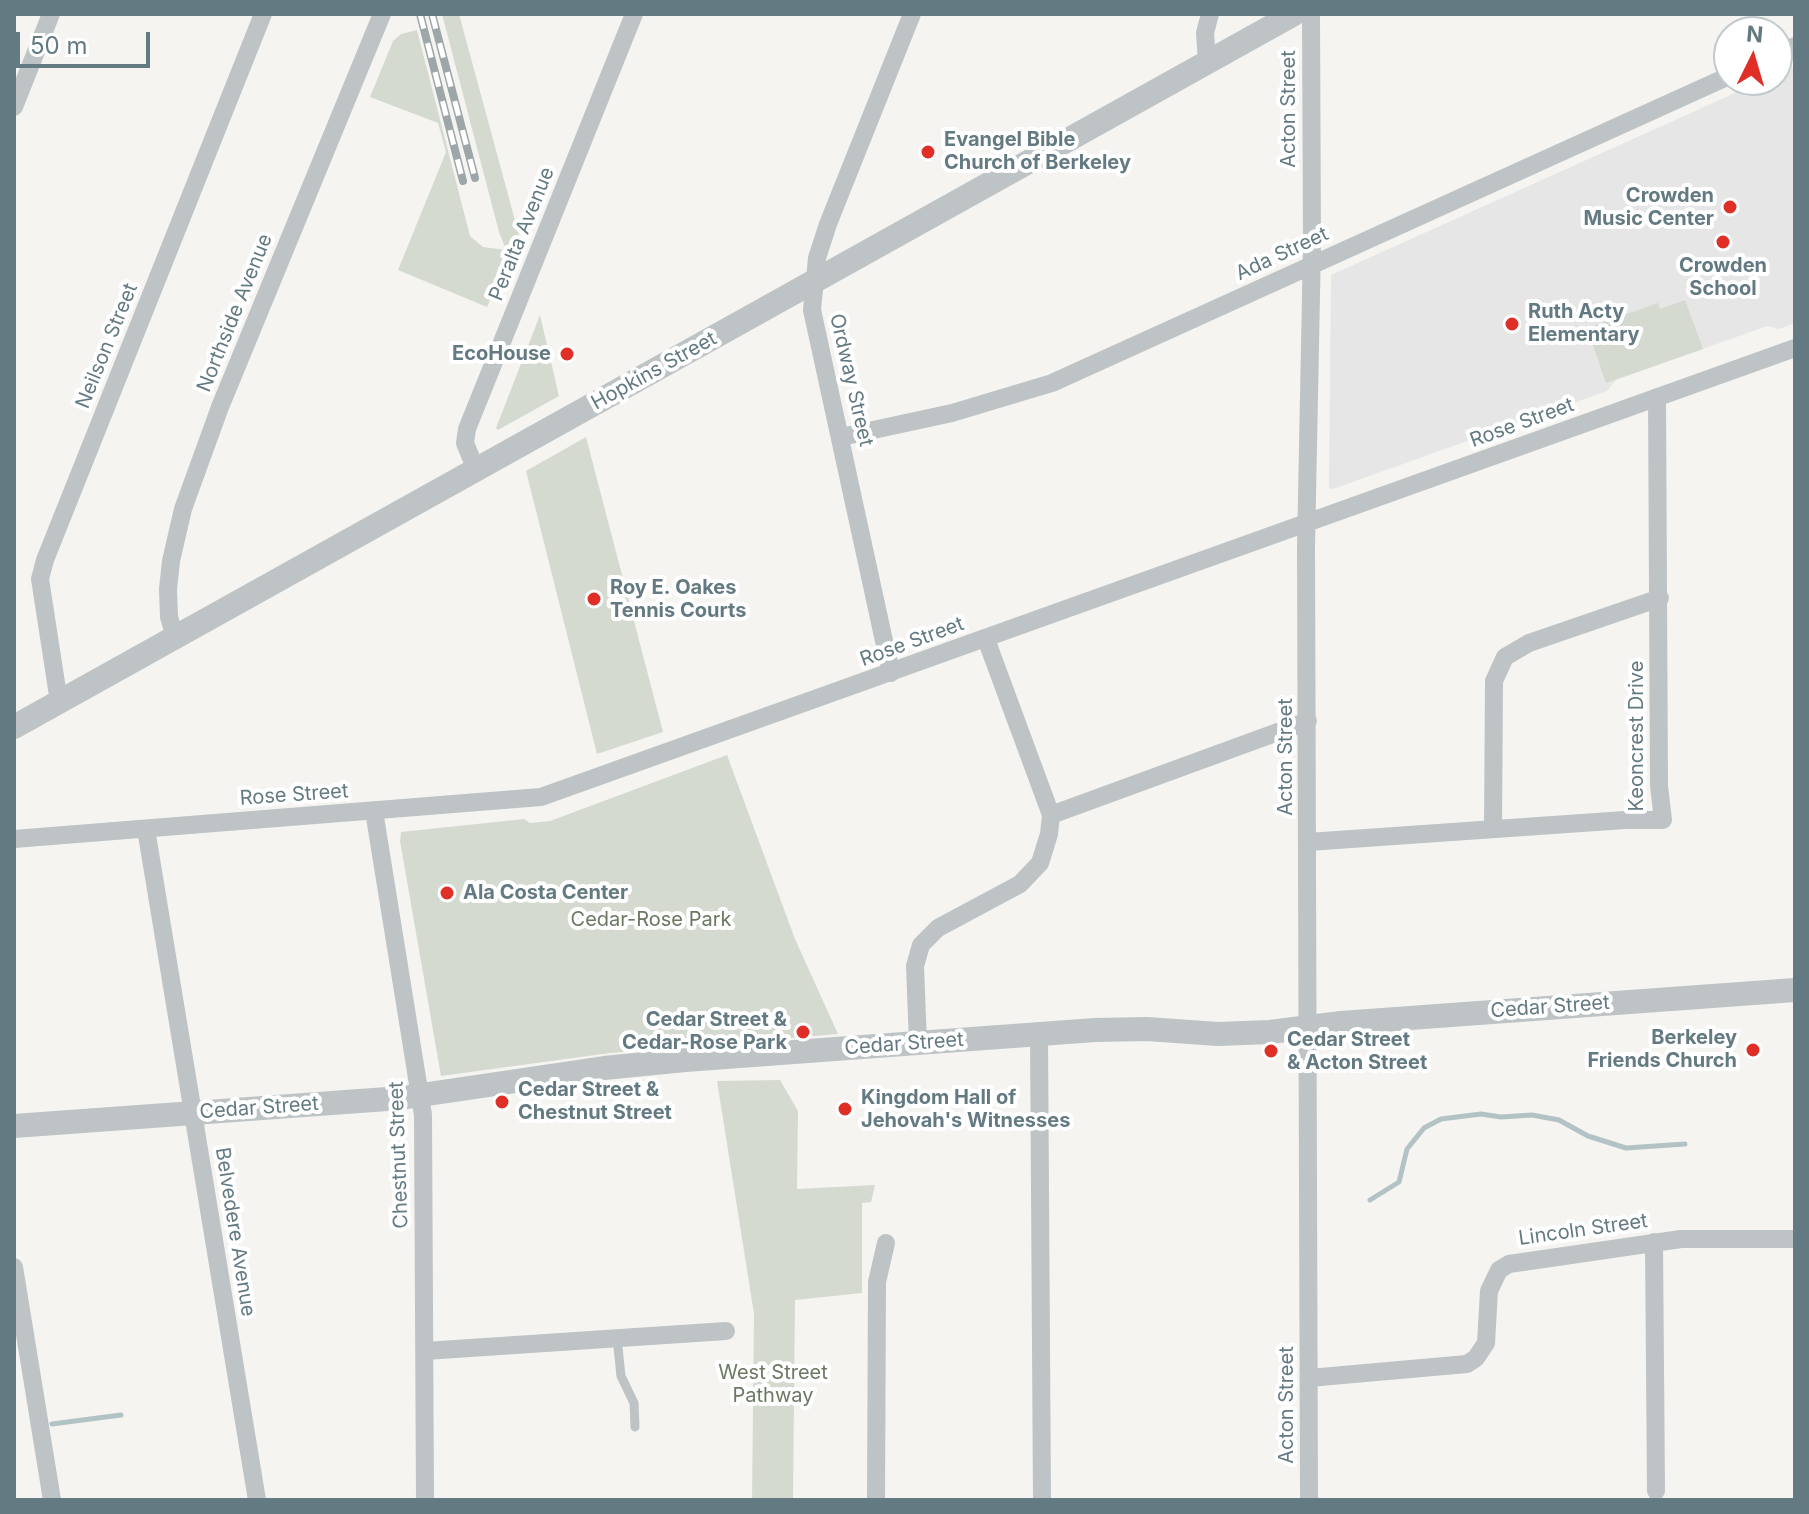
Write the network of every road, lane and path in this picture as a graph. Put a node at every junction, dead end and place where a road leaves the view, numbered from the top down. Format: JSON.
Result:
{"nodes":[{"id":1,"x":51,"y":14,"type":"edge"},
{"id":2,"x":263,"y":14,"type":"edge"},
{"id":3,"x":382,"y":14,"type":"edge"},
{"id":4,"x":634,"y":14,"type":"edge"},
{"id":5,"x":912,"y":14,"type":"edge"},
{"id":6,"x":1210,"y":14,"type":"edge"},
{"id":7,"x":1294,"y":14,"type":"edge"},
{"id":8,"x":1311,"y":14,"type":"edge"},
{"id":9,"x":1207,"y":62,"type":"junction"},
{"id":10,"x":1713,"y":83,"type":"edge"},
{"id":11,"x":14,"y":107,"type":"edge"},
{"id":12,"x":1311,"y":265,"type":"junction"},
{"id":13,"x":814,"y":282,"type":"junction"},
{"id":14,"x":1795,"y":348,"type":"edge"},
{"id":15,"x":1657,"y":397,"type":"junction"},
{"id":16,"x":841,"y":437,"type":"junction"},
{"id":17,"x":476,"y":470,"type":"junction"},
{"id":18,"x":1308,"y":523,"type":"junction"},
{"id":19,"x":1660,"y":598,"type":"junction"},
{"id":20,"x":175,"y":637,"type":"junction"},
{"id":21,"x":986,"y":639,"type":"junction"},
{"id":22,"x":891,"y":673,"type":"junction"},
{"id":23,"x":59,"y":702,"type":"junction"},
{"id":24,"x":1308,"y":721,"type":"junction"},
{"id":25,"x":14,"y":727,"type":"edge"},
{"id":26,"x":374,"y":811,"type":"junction"},
{"id":27,"x":1051,"y":815,"type":"junction"},
{"id":28,"x":146,"y":829,"type":"junction"},
{"id":29,"x":1493,"y":829,"type":"junction"},
{"id":30,"x":14,"y":839,"type":"edge"},
{"id":31,"x":1308,"y":842,"type":"junction"},
{"id":32,"x":1795,"y":990,"type":"edge"},
{"id":33,"x":1308,"y":1027,"type":"junction"},
{"id":34,"x":1039,"y":1034,"type":"junction"},
{"id":35,"x":918,"y":1043,"type":"junction"},
{"id":36,"x":421,"y":1095,"type":"junction"},
{"id":37,"x":194,"y":1113,"type":"junction"},
{"id":38,"x":14,"y":1126,"type":"edge"},
{"id":39,"x":1795,"y":1239,"type":"edge"},
{"id":40,"x":1654,"y":1242,"type":"junction"},
{"id":41,"x":886,"y":1243,"type":"dead end"},
{"id":42,"x":14,"y":1267,"type":"edge"},
{"id":43,"x":726,"y":1331,"type":"dead end"},
{"id":44,"x":617,"y":1338,"type":"junction"},
{"id":45,"x":425,"y":1351,"type":"junction"},
{"id":46,"x":1309,"y":1378,"type":"junction"},
{"id":47,"x":635,"y":1427,"type":"dead end"},
{"id":48,"x":1656,"y":1491,"type":"dead end"},
{"id":49,"x":52,"y":1500,"type":"edge"},
{"id":50,"x":257,"y":1500,"type":"edge"},
{"id":51,"x":425,"y":1500,"type":"edge"},
{"id":52,"x":876,"y":1500,"type":"edge"},
{"id":53,"x":1042,"y":1500,"type":"edge"},
{"id":54,"x":1309,"y":1500,"type":"edge"}],
"edges":[{"from":1,"to":11,"type":"street"},
{"from":2,"to":23,"type":"street","name":"Neilson Street"},
{"from":3,"to":20,"type":"street","name":"Northside Avenue"},
{"from":4,"to":17,"type":"street","name":"Peralta Avenue"},
{"from":5,"to":13,"type":"street","name":"Ordway Street"},
{"from":6,"to":9,"type":"street"},
{"from":7,"to":9,"type":"street","name":"Hopkins Street"},
{"from":8,"to":12,"type":"street","name":"Acton Street"},
{"from":9,"to":13,"type":"street","name":"Hopkins Street"},
{"from":10,"to":12,"type":"street","name":"Ada Street"},
{"from":12,"to":16,"type":"street","name":"Ada Street"},
{"from":12,"to":18,"type":"street","name":"Acton Street"},
{"from":13,"to":16,"type":"street","name":"Ordway Street"},
{"from":13,"to":17,"type":"street","name":"Hopkins Street"},
{"from":14,"to":15,"type":"street","name":"Rose Street"},
{"from":15,"to":18,"type":"street","name":"Rose Street"},
{"from":15,"to":19,"type":"street","name":"Keoncrest Drive"},
{"from":16,"to":22,"type":"street","name":"Ordway Street"},
{"from":17,"to":20,"type":"street","name":"Hopkins Street"},
{"from":18,"to":21,"type":"street","name":"Rose Street"},
{"from":18,"to":24,"type":"street","name":"Acton Street"},
{"from":19,"to":29,"type":"street"},
{"from":19,"to":29,"type":"street","name":"Keoncrest Drive"},
{"from":20,"to":23,"type":"street","name":"Hopkins Street"},
{"from":21,"to":22,"type":"street","name":"Rose Street"},
{"from":21,"to":27,"type":"street"},
{"from":22,"to":26,"type":"street","name":"Rose Street"},
{"from":23,"to":25,"type":"street","name":"Hopkins Street"},
{"from":24,"to":27,"type":"street"},
{"from":24,"to":31,"type":"street","name":"Acton Street"},
{"from":26,"to":28,"type":"street","name":"Rose Street"},
{"from":26,"to":36,"type":"street","name":"Chestnut Street"},
{"from":27,"to":35,"type":"street"},
{"from":28,"to":30,"type":"street","name":"Rose Street"},
{"from":28,"to":37,"type":"street","name":"Belvedere Avenue"},
{"from":29,"to":31,"type":"street","name":"Keoncrest Drive"},
{"from":31,"to":33,"type":"street","name":"Acton Street"},
{"from":32,"to":33,"type":"street","name":"Cedar Street"},
{"from":33,"to":34,"type":"street","name":"Cedar Street"},
{"from":33,"to":46,"type":"street","name":"Acton Street"},
{"from":34,"to":35,"type":"street","name":"Cedar Street"},
{"from":34,"to":53,"type":"street"},
{"from":35,"to":36,"type":"street","name":"Cedar Street"},
{"from":36,"to":37,"type":"street","name":"Cedar Street"},
{"from":36,"to":45,"type":"street","name":"Chestnut Street"},
{"from":37,"to":38,"type":"street","name":"Cedar Street"},
{"from":37,"to":50,"type":"street","name":"Belvedere Avenue"},
{"from":39,"to":40,"type":"street","name":"Lincoln Street"},
{"from":40,"to":46,"type":"street","name":"Lincoln Street"},
{"from":40,"to":48,"type":"street"},
{"from":41,"to":52,"type":"street"},
{"from":42,"to":49,"type":"street"},
{"from":43,"to":44,"type":"street"},
{"from":44,"to":45,"type":"street"},
{"from":44,"to":47,"type":"lane"},
{"from":45,"to":51,"type":"street","name":"Chestnut Street"},
{"from":46,"to":54,"type":"street","name":"Acton Street"}]}
